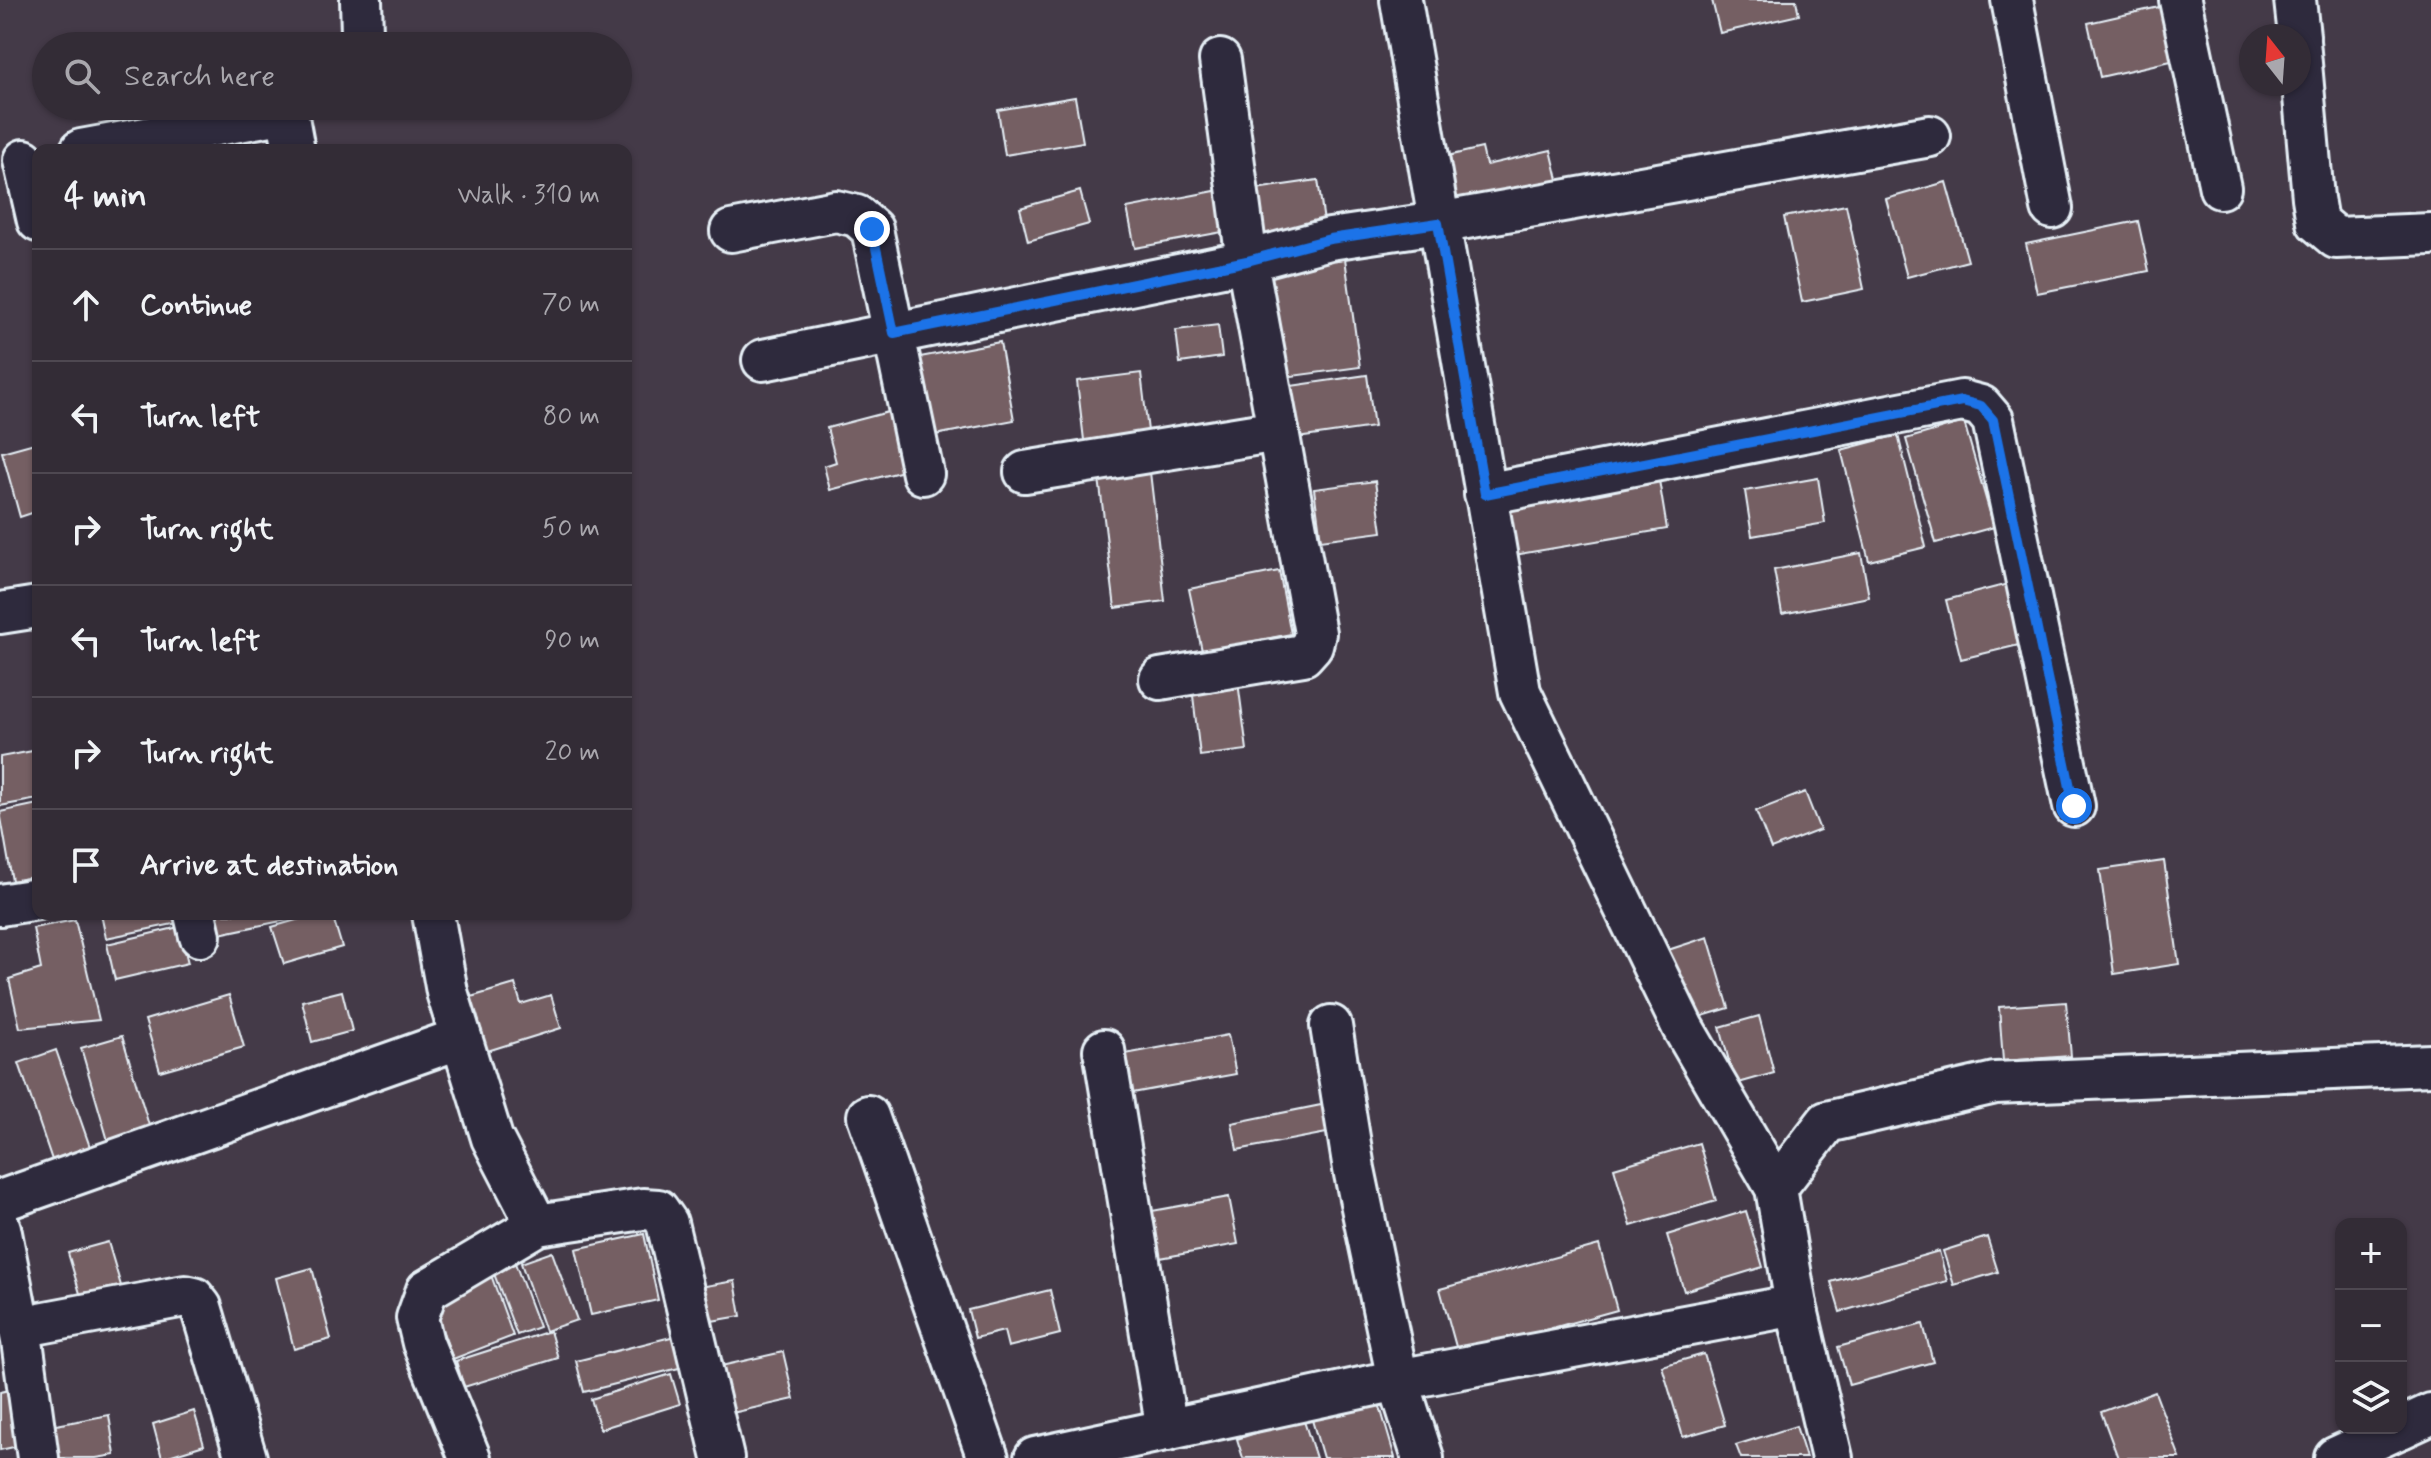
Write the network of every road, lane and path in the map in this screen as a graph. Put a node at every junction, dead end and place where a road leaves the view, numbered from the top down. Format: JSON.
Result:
{"nodes":[{"id":1,"x":1401,"y":0,"type":"edge"},
{"id":2,"x":2012,"y":0,"type":"edge"},
{"id":3,"x":2180,"y":0,"type":"edge"},
{"id":4,"x":2295,"y":0,"type":"edge"},
{"id":5,"x":2298,"y":24,"type":"edge"},
{"id":6,"x":1220,"y":60,"type":"dead end"},
{"id":7,"x":2304,"y":96,"type":"edge"},
{"id":8,"x":244,"y":120,"type":"edge"},
{"id":9,"x":288,"y":120,"type":"edge"},
{"id":10,"x":1930,"y":136,"type":"dead end"},
{"id":11,"x":114,"y":144,"type":"edge"},
{"id":12,"x":293,"y":144,"type":"edge"},
{"id":13,"x":21,"y":161,"type":"edge"},
{"id":14,"x":2220,"y":188,"type":"dead end"},
{"id":15,"x":32,"y":200,"type":"edge"},
{"id":16,"x":2052,"y":208,"type":"dead end"},
{"id":17,"x":1438,"y":223,"type":"junction"},
{"id":18,"x":731,"y":231,"type":"dead end"},
{"id":19,"x":2431,"y":234,"type":"edge"},
{"id":20,"x":1247,"y":261,"type":"junction"},
{"id":21,"x":894,"y":333,"type":"junction"},
{"id":22,"x":763,"y":360,"type":"dead end"},
{"id":23,"x":1278,"y":431,"type":"junction"},
{"id":24,"x":1025,"y":472,"type":"dead end"},
{"id":25,"x":923,"y":474,"type":"dead end"},
{"id":26,"x":1485,"y":494,"type":"junction"},
{"id":27,"x":32,"y":608,"type":"edge"},
{"id":28,"x":0,"y":613,"type":"edge"},
{"id":29,"x":1160,"y":679,"type":"dead end"},
{"id":30,"x":2074,"y":806,"type":"dead end"},
{"id":31,"x":32,"y":900,"type":"edge"},
{"id":32,"x":0,"y":905,"type":"edge"},
{"id":33,"x":434,"y":920,"type":"edge"},
{"id":34,"x":1331,"y":1026,"type":"dead end"},
{"id":35,"x":461,"y":1038,"type":"junction"},
{"id":36,"x":1104,"y":1050,"type":"dead end"},
{"id":37,"x":2431,"y":1065,"type":"edge"},
{"id":38,"x":868,"y":1116,"type":"dead end"},
{"id":39,"x":1776,"y":1188,"type":"junction"},
{"id":40,"x":0,"y":1201,"type":"edge"},
{"id":41,"x":537,"y":1225,"type":"junction"},
{"id":42,"x":0,"y":1228,"type":"edge"},
{"id":43,"x":1796,"y":1305,"type":"junction"},
{"id":44,"x":19,"y":1327,"type":"junction"},
{"id":45,"x":1398,"y":1380,"type":"junction"},
{"id":46,"x":2431,"y":1414,"type":"edge"},
{"id":47,"x":2407,"y":1425,"type":"edge"},
{"id":48,"x":1167,"y":1430,"type":"junction"},
{"id":49,"x":2387,"y":1434,"type":"edge"},
{"id":50,"x":38,"y":1458,"type":"edge"},
{"id":51,"x":246,"y":1458,"type":"edge"},
{"id":52,"x":470,"y":1458,"type":"edge"},
{"id":53,"x":723,"y":1458,"type":"edge"},
{"id":54,"x":988,"y":1458,"type":"edge"},
{"id":55,"x":1035,"y":1458,"type":"edge"},
{"id":56,"x":1423,"y":1458,"type":"edge"},
{"id":57,"x":1832,"y":1458,"type":"edge"},
{"id":58,"x":2335,"y":1458,"type":"edge"}],
"edges":[{"from":1,"to":17,"type":"street"},
{"from":2,"to":16,"type":"street"},
{"from":3,"to":14,"type":"street"},
{"from":4,"to":5,"type":"street"},
{"from":6,"to":20,"type":"street"},
{"from":7,"to":19,"type":"street"},
{"from":8,"to":11,"type":"street"},
{"from":9,"to":12,"type":"street"},
{"from":10,"to":17,"type":"street"},
{"from":13,"to":15,"type":"street"},
{"from":17,"to":20,"type":"street"},
{"from":17,"to":26,"type":"street"},
{"from":18,"to":21,"type":"street"},
{"from":20,"to":21,"type":"street"},
{"from":20,"to":23,"type":"street"},
{"from":21,"to":22,"type":"street"},
{"from":21,"to":25,"type":"street"},
{"from":23,"to":24,"type":"street"},
{"from":23,"to":29,"type":"street"},
{"from":26,"to":30,"type":"street"},
{"from":26,"to":39,"type":"street"},
{"from":27,"to":28,"type":"street"},
{"from":31,"to":32,"type":"street"},
{"from":33,"to":35,"type":"street"},
{"from":34,"to":45,"type":"street"},
{"from":35,"to":40,"type":"street"},
{"from":35,"to":41,"type":"street"},
{"from":36,"to":48,"type":"street"},
{"from":37,"to":39,"type":"street"},
{"from":38,"to":54,"type":"street"},
{"from":39,"to":43,"type":"street"},
{"from":41,"to":52,"type":"street"},
{"from":41,"to":53,"type":"street"},
{"from":42,"to":44,"type":"street"},
{"from":43,"to":45,"type":"street"},
{"from":43,"to":57,"type":"street"},
{"from":44,"to":50,"type":"street"},
{"from":44,"to":51,"type":"street"},
{"from":45,"to":48,"type":"street"},
{"from":45,"to":56,"type":"street"},
{"from":46,"to":47,"type":"street"},
{"from":48,"to":55,"type":"street"},
{"from":49,"to":58,"type":"street"}]}
